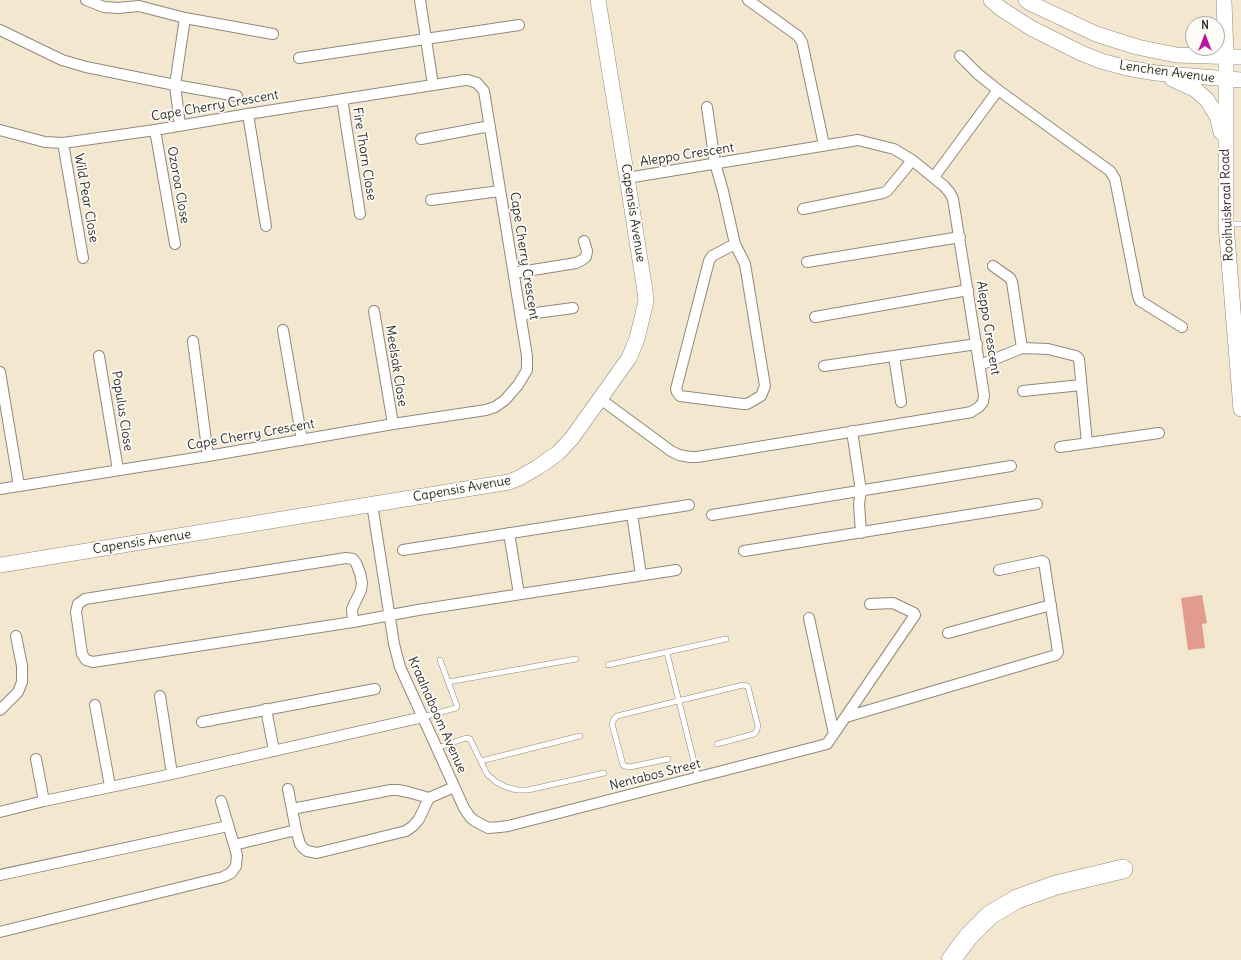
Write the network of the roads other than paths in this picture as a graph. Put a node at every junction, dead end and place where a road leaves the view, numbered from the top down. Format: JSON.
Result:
{"nodes":[{"id":1,"x":86,"y":0,"type":"edge"},
{"id":2,"x":420,"y":0,"type":"edge"},
{"id":3,"x":598,"y":0,"type":"edge"},
{"id":4,"x":748,"y":0,"type":"edge"},
{"id":5,"x":990,"y":0,"type":"edge"},
{"id":6,"x":1026,"y":0,"type":"edge"},
{"id":7,"x":1224,"y":0,"type":"edge"},
{"id":8,"x":139,"y":3,"type":"edge"},
{"id":9,"x":185,"y":18,"type":"junction"},
{"id":10,"x":519,"y":25,"type":"dead end"},
{"id":11,"x":0,"y":30,"type":"edge"},
{"id":12,"x":273,"y":34,"type":"dead end"},
{"id":13,"x":426,"y":39,"type":"junction"},
{"id":14,"x":960,"y":56,"type":"dead end"},
{"id":15,"x":1226,"y":56,"type":"junction"},
{"id":16,"x":1241,"y":57,"type":"edge"},
{"id":17,"x":299,"y":58,"type":"dead end"},
{"id":18,"x":1156,"y":73,"type":"junction"},
{"id":19,"x":1226,"y":80,"type":"junction"},
{"id":20,"x":1241,"y":80,"type":"edge"},
{"id":21,"x":175,"y":85,"type":"junction"},
{"id":22,"x":433,"y":85,"type":"junction"},
{"id":23,"x":998,"y":90,"type":"junction"},
{"id":24,"x":237,"y":96,"type":"dead end"},
{"id":25,"x":342,"y":99,"type":"junction"},
{"id":26,"x":707,"y":107,"type":"dead end"},
{"id":27,"x":248,"y":114,"type":"junction"},
{"id":28,"x":180,"y":125,"type":"junction"},
{"id":29,"x":490,"y":126,"type":"junction"},
{"id":30,"x":0,"y":130,"type":"edge"},
{"id":31,"x":155,"y":130,"type":"junction"},
{"id":32,"x":421,"y":139,"type":"dead end"},
{"id":33,"x":64,"y":143,"type":"junction"},
{"id":34,"x":824,"y":145,"type":"junction"},
{"id":35,"x":1225,"y":152,"type":"junction"},
{"id":36,"x":912,"y":160,"type":"junction"},
{"id":37,"x":715,"y":162,"type":"junction"},
{"id":38,"x":627,"y":178,"type":"junction"},
{"id":39,"x":934,"y":178,"type":"junction"},
{"id":40,"x":501,"y":194,"type":"junction"},
{"id":41,"x":431,"y":200,"type":"dead end"},
{"id":42,"x":451,"y":205,"type":"dead end"},
{"id":43,"x":803,"y":209,"type":"dead end"},
{"id":44,"x":360,"y":214,"type":"dead end"},
{"id":45,"x":1234,"y":224,"type":"edge"},
{"id":46,"x":266,"y":226,"type":"dead end"},
{"id":47,"x":960,"y":237,"type":"junction"},
{"id":48,"x":584,"y":241,"type":"dead end"},
{"id":49,"x":175,"y":244,"type":"dead end"},
{"id":50,"x":735,"y":244,"type":"junction"},
{"id":51,"x":83,"y":258,"type":"dead end"},
{"id":52,"x":807,"y":262,"type":"dead end"},
{"id":53,"x":993,"y":266,"type":"dead end"},
{"id":54,"x":514,"y":273,"type":"junction"},
{"id":55,"x":968,"y":290,"type":"junction"},
{"id":56,"x":573,"y":308,"type":"dead end"},
{"id":57,"x":374,"y":311,"type":"dead end"},
{"id":58,"x":521,"y":315,"type":"junction"},
{"id":59,"x":815,"y":317,"type":"dead end"},
{"id":60,"x":1182,"y":328,"type":"dead end"},
{"id":61,"x":283,"y":330,"type":"dead end"},
{"id":62,"x":193,"y":341,"type":"dead end"},
{"id":63,"x":977,"y":344,"type":"junction"},
{"id":64,"x":1022,"y":348,"type":"junction"},
{"id":65,"x":100,"y":356,"type":"dead end"},
{"id":66,"x":894,"y":356,"type":"junction"},
{"id":67,"x":980,"y":365,"type":"junction"},
{"id":68,"x":824,"y":366,"type":"dead end"},
{"id":69,"x":0,"y":372,"type":"edge"},
{"id":70,"x":1082,"y":385,"type":"junction"},
{"id":71,"x":1024,"y":391,"type":"dead end"},
{"id":72,"x":599,"y":398,"type":"junction"},
{"id":73,"x":902,"y":402,"type":"dead end"},
{"id":74,"x":1241,"y":409,"type":"edge"},
{"id":75,"x":393,"y":424,"type":"junction"},
{"id":76,"x":852,"y":431,"type":"junction"},
{"id":77,"x":1159,"y":433,"type":"dead end"},
{"id":78,"x":302,"y":440,"type":"junction"},
{"id":79,"x":1087,"y":443,"type":"junction"},
{"id":80,"x":1060,"y":447,"type":"dead end"},
{"id":81,"x":208,"y":456,"type":"junction"},
{"id":82,"x":1011,"y":466,"type":"dead end"},
{"id":83,"x":118,"y":470,"type":"junction"},
{"id":84,"x":19,"y":486,"type":"junction"},
{"id":85,"x":0,"y":489,"type":"edge"},
{"id":86,"x":862,"y":491,"type":"junction"},
{"id":87,"x":372,"y":504,"type":"junction"},
{"id":88,"x":1037,"y":504,"type":"dead end"},
{"id":89,"x":689,"y":505,"type":"dead end"},
{"id":90,"x":632,"y":514,"type":"junction"},
{"id":91,"x":712,"y":515,"type":"dead end"},
{"id":92,"x":509,"y":533,"type":"junction"},
{"id":93,"x":861,"y":533,"type":"junction"},
{"id":94,"x":402,"y":550,"type":"dead end"},
{"id":95,"x":744,"y":551,"type":"dead end"},
{"id":96,"x":0,"y":565,"type":"edge"},
{"id":97,"x":676,"y":570,"type":"dead end"},
{"id":98,"x":999,"y":570,"type":"dead end"},
{"id":99,"x":641,"y":575,"type":"junction"},
{"id":100,"x":519,"y":594,"type":"junction"},
{"id":101,"x":870,"y":604,"type":"dead end"},
{"id":102,"x":1051,"y":605,"type":"junction"},
{"id":103,"x":390,"y":616,"type":"junction"},
{"id":104,"x":809,"y":618,"type":"dead end"},
{"id":105,"x":353,"y":622,"type":"junction"},
{"id":106,"x":948,"y":633,"type":"dead end"},
{"id":107,"x":16,"y":636,"type":"dead end"},
{"id":108,"x":726,"y":639,"type":"dead end"},
{"id":109,"x":667,"y":653,"type":"junction"},
{"id":110,"x":576,"y":659,"type":"dead end"},
{"id":111,"x":440,"y":660,"type":"dead end"},
{"id":112,"x":608,"y":665,"type":"dead end"},
{"id":113,"x":448,"y":682,"type":"junction"},
{"id":114,"x":375,"y":689,"type":"dead end"},
{"id":115,"x":160,"y":696,"type":"dead end"},
{"id":116,"x":679,"y":701,"type":"junction"},
{"id":117,"x":96,"y":705,"type":"dead end"},
{"id":118,"x":0,"y":710,"type":"edge"},
{"id":119,"x":266,"y":710,"type":"junction"},
{"id":120,"x":423,"y":717,"type":"junction"},
{"id":121,"x":846,"y":717,"type":"junction"},
{"id":122,"x":202,"y":722,"type":"dead end"},
{"id":123,"x":834,"y":734,"type":"junction"},
{"id":124,"x":580,"y":736,"type":"dead end"},
{"id":125,"x":717,"y":744,"type":"dead end"},
{"id":126,"x":437,"y":748,"type":"junction"},
{"id":127,"x":274,"y":751,"type":"junction"},
{"id":128,"x":36,"y":759,"type":"dead end"},
{"id":129,"x":668,"y":759,"type":"dead end"},
{"id":130,"x":481,"y":761,"type":"junction"},
{"id":131,"x":604,"y":773,"type":"dead end"},
{"id":132,"x":172,"y":774,"type":"junction"},
{"id":133,"x":698,"y":778,"type":"junction"},
{"id":134,"x":110,"y":786,"type":"junction"},
{"id":135,"x":454,"y":787,"type":"junction"},
{"id":136,"x":288,"y":789,"type":"dead end"},
{"id":137,"x":429,"y":798,"type":"junction"},
{"id":138,"x":44,"y":801,"type":"junction"},
{"id":139,"x":221,"y":801,"type":"dead end"},
{"id":140,"x":292,"y":809,"type":"junction"},
{"id":141,"x":0,"y":812,"type":"edge"},
{"id":142,"x":228,"y":826,"type":"junction"},
{"id":143,"x":488,"y":828,"type":"joint"},
{"id":144,"x":296,"y":830,"type":"junction"},
{"id":145,"x":234,"y":845,"type":"junction"},
{"id":146,"x":1123,"y":869,"type":"dead end"},
{"id":147,"x":0,"y":875,"type":"edge"},
{"id":148,"x":0,"y":932,"type":"edge"},
{"id":149,"x":951,"y":960,"type":"edge"}],
"edges":[{"from":1,"to":8,"type":"street"},
{"from":2,"to":13,"type":"street"},
{"from":3,"to":38,"type":"street","name":"Capensis Avenue"},
{"from":4,"to":34,"type":"street"},
{"from":5,"to":18,"type":"street","name":"Lenchen Avenue"},
{"from":6,"to":15,"type":"street","name":"Lenchen Avenue"},
{"from":7,"to":15,"type":"street","name":"Rooihuiskraal Road"},
{"from":8,"to":9,"type":"street"},
{"from":9,"to":12,"type":"street"},
{"from":9,"to":21,"type":"street"},
{"from":10,"to":13,"type":"street"},
{"from":11,"to":21,"type":"street"},
{"from":13,"to":17,"type":"street"},
{"from":13,"to":22,"type":"street"},
{"from":14,"to":23,"type":"street"},
{"from":15,"to":16,"type":"street","name":"Lenchen Avenue"},
{"from":15,"to":19,"type":"street","name":"Rooihuiskraal Road"},
{"from":18,"to":19,"type":"street","name":"Lenchen Avenue"},
{"from":18,"to":35,"type":"street"},
{"from":19,"to":20,"type":"street","name":"Lenchen Avenue"},
{"from":19,"to":35,"type":"street","name":"Rooihuiskraal Road"},
{"from":21,"to":24,"type":"street"},
{"from":21,"to":28,"type":"street"},
{"from":22,"to":25,"type":"street","name":"Cape Cherry Crescent"},
{"from":22,"to":29,"type":"street","name":"Cape Cherry Crescent"},
{"from":23,"to":39,"type":"street"},
{"from":23,"to":60,"type":"street"},
{"from":25,"to":27,"type":"street","name":"Cape Cherry Crescent"},
{"from":25,"to":44,"type":"street","name":"Fire Thorn Close"},
{"from":26,"to":37,"type":"street"},
{"from":27,"to":28,"type":"street","name":"Cape Cherry Crescent"},
{"from":27,"to":46,"type":"street"},
{"from":28,"to":31,"type":"street","name":"Cape Cherry Crescent"},
{"from":29,"to":32,"type":"street"},
{"from":29,"to":40,"type":"street","name":"Cape Cherry Crescent"},
{"from":30,"to":33,"type":"street","name":"Cape Cherry Crescent"},
{"from":31,"to":33,"type":"street","name":"Cape Cherry Crescent"},
{"from":31,"to":49,"type":"street","name":"Ozoroa Close"},
{"from":33,"to":51,"type":"street","name":"Wild Pear Close"},
{"from":34,"to":36,"type":"street","name":"Aleppo Crescent"},
{"from":34,"to":37,"type":"street","name":"Aleppo Crescent"},
{"from":35,"to":45,"type":"street","name":"Rooihuiskraal Road"},
{"from":36,"to":39,"type":"street","name":"Aleppo Crescent"},
{"from":36,"to":43,"type":"street"},
{"from":37,"to":38,"type":"street","name":"Aleppo Crescent"},
{"from":37,"to":50,"type":"street"},
{"from":38,"to":72,"type":"street","name":"Capensis Avenue"},
{"from":39,"to":47,"type":"street","name":"Aleppo Crescent"},
{"from":40,"to":41,"type":"street"},
{"from":40,"to":42,"type":"street"},
{"from":40,"to":54,"type":"street","name":"Cape Cherry Crescent"},
{"from":45,"to":74,"type":"street","name":"Rooihuiskraal Road"},
{"from":47,"to":52,"type":"street"},
{"from":47,"to":55,"type":"street","name":"Aleppo Crescent"},
{"from":48,"to":54,"type":"street"},
{"from":50,"to":50,"type":"street"},
{"from":53,"to":64,"type":"street"},
{"from":54,"to":58,"type":"street","name":"Cape Cherry Crescent"},
{"from":55,"to":59,"type":"street"},
{"from":55,"to":63,"type":"street","name":"Aleppo Crescent"},
{"from":56,"to":58,"type":"street"},
{"from":57,"to":75,"type":"street","name":"Meelsak Close"},
{"from":58,"to":75,"type":"street","name":"Cape Cherry Crescent"},
{"from":61,"to":78,"type":"street"},
{"from":62,"to":81,"type":"street"},
{"from":63,"to":66,"type":"street"},
{"from":63,"to":67,"type":"street","name":"Aleppo Crescent"},
{"from":64,"to":67,"type":"street"},
{"from":64,"to":70,"type":"street"},
{"from":65,"to":83,"type":"street","name":"Populus Close"},
{"from":66,"to":68,"type":"street"},
{"from":66,"to":73,"type":"street"},
{"from":67,"to":76,"type":"street","name":"Aleppo Crescent"},
{"from":69,"to":84,"type":"street"},
{"from":70,"to":71,"type":"street"},
{"from":70,"to":79,"type":"street"},
{"from":72,"to":76,"type":"street","name":"Aleppo Crescent"},
{"from":72,"to":87,"type":"street","name":"Capensis Avenue"},
{"from":75,"to":78,"type":"street","name":"Cape Cherry Crescent"},
{"from":76,"to":86,"type":"street"},
{"from":77,"to":79,"type":"street"},
{"from":78,"to":81,"type":"street","name":"Cape Cherry Crescent"},
{"from":79,"to":80,"type":"street"},
{"from":81,"to":83,"type":"street","name":"Cape Cherry Crescent"},
{"from":82,"to":86,"type":"street"},
{"from":83,"to":84,"type":"street","name":"Cape Cherry Crescent"},
{"from":84,"to":85,"type":"street","name":"Cape Cherry Crescent"},
{"from":86,"to":91,"type":"street"},
{"from":86,"to":93,"type":"street"},
{"from":87,"to":96,"type":"street","name":"Capensis Avenue"},
{"from":87,"to":103,"type":"street","name":"Kraalnaboom Avenue"},
{"from":88,"to":93,"type":"street"},
{"from":89,"to":90,"type":"street"},
{"from":90,"to":92,"type":"street"},
{"from":90,"to":99,"type":"street"},
{"from":92,"to":94,"type":"street"},
{"from":92,"to":100,"type":"street"},
{"from":93,"to":95,"type":"street"},
{"from":97,"to":99,"type":"street"},
{"from":98,"to":102,"type":"street"},
{"from":99,"to":100,"type":"street"},
{"from":100,"to":103,"type":"street"},
{"from":101,"to":121,"type":"street"},
{"from":102,"to":106,"type":"street"},
{"from":102,"to":121,"type":"street"},
{"from":103,"to":105,"type":"street"},
{"from":103,"to":120,"type":"street","name":"Kraalnaboom Avenue"},
{"from":104,"to":123,"type":"street"},
{"from":105,"to":105,"type":"street"},
{"from":107,"to":118,"type":"street"},
{"from":108,"to":109,"type":"lane"},
{"from":109,"to":112,"type":"lane"},
{"from":109,"to":116,"type":"lane"},
{"from":110,"to":113,"type":"lane"},
{"from":111,"to":113,"type":"lane"},
{"from":113,"to":120,"type":"lane"},
{"from":114,"to":119,"type":"street"},
{"from":115,"to":132,"type":"street"},
{"from":116,"to":125,"type":"lane"},
{"from":116,"to":129,"type":"lane"},
{"from":116,"to":133,"type":"lane"},
{"from":117,"to":134,"type":"street"},
{"from":119,"to":122,"type":"street"},
{"from":119,"to":127,"type":"street"},
{"from":120,"to":126,"type":"street","name":"Kraalnaboom Avenue"},
{"from":120,"to":127,"type":"street"},
{"from":121,"to":123,"type":"street"},
{"from":123,"to":133,"type":"street","name":"Nentabos Street"},
{"from":124,"to":130,"type":"lane"},
{"from":126,"to":130,"type":"lane"},
{"from":126,"to":135,"type":"street","name":"Kraalnaboom Avenue"},
{"from":127,"to":132,"type":"street"},
{"from":128,"to":138,"type":"street"},
{"from":130,"to":131,"type":"lane"},
{"from":132,"to":134,"type":"street"},
{"from":133,"to":143,"type":"street","name":"Nentabos Street"},
{"from":134,"to":138,"type":"street"},
{"from":135,"to":137,"type":"street"},
{"from":135,"to":143,"type":"street","name":"Kraalnaboom Avenue"},
{"from":136,"to":140,"type":"street"},
{"from":137,"to":140,"type":"street"},
{"from":137,"to":144,"type":"street"},
{"from":138,"to":141,"type":"street"},
{"from":139,"to":142,"type":"street"},
{"from":140,"to":144,"type":"street"},
{"from":142,"to":145,"type":"street"},
{"from":142,"to":147,"type":"street"},
{"from":144,"to":145,"type":"street"},
{"from":145,"to":148,"type":"street"},
{"from":146,"to":149,"type":"highway"}]}
